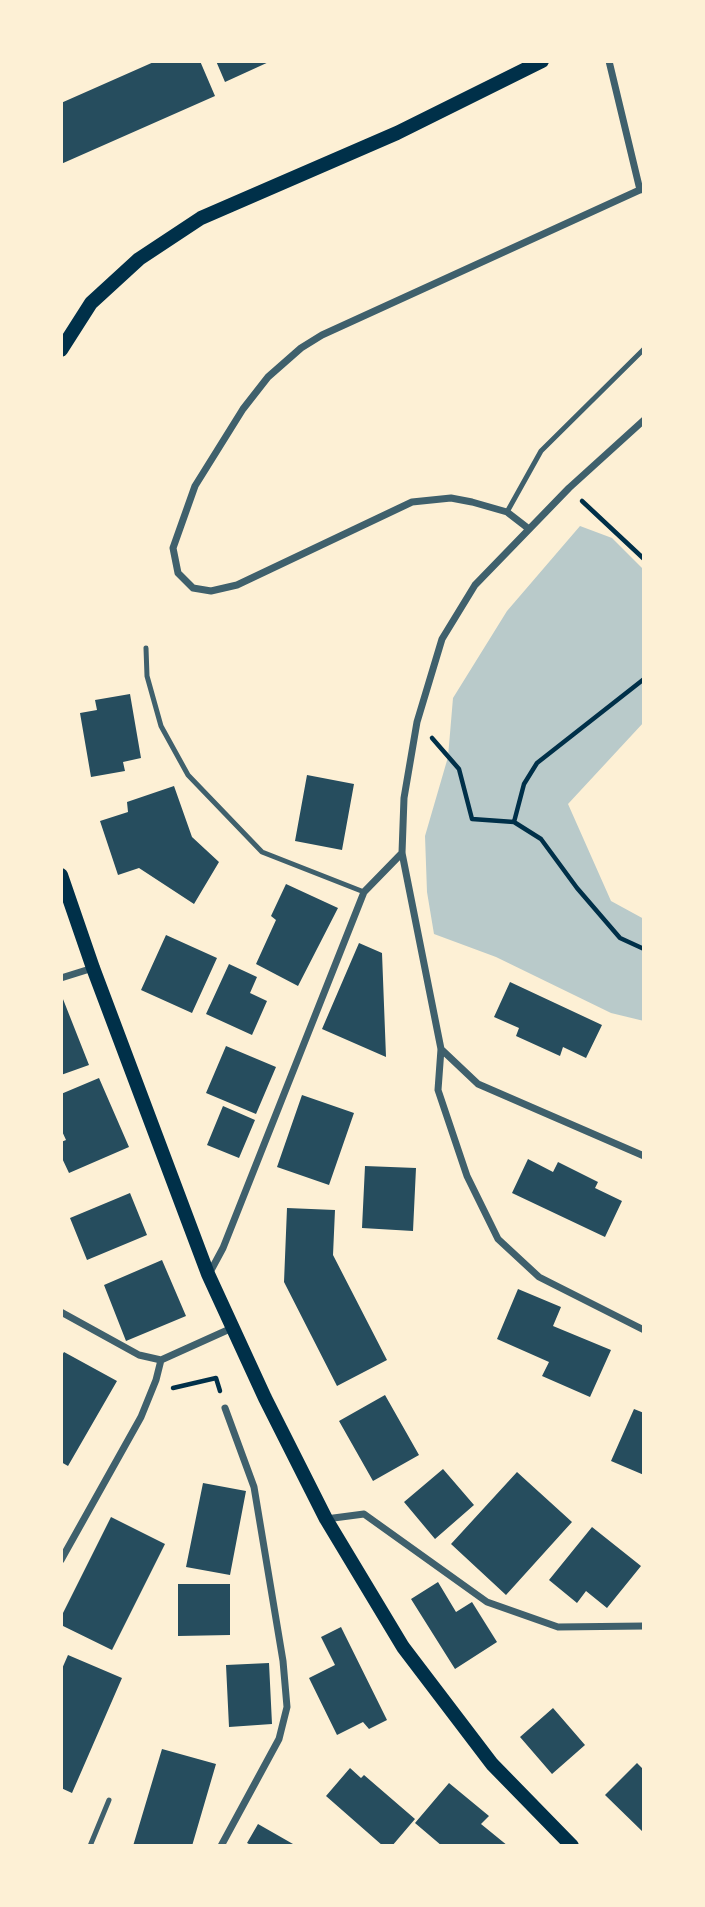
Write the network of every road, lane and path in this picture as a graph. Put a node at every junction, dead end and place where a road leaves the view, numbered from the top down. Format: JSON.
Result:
{"nodes":[{"id":1,"x":541,"y":61,"type":"edge"},
{"id":2,"x":609,"y":61,"type":"edge"},
{"id":3,"x":642,"y":189,"type":"edge"},
{"id":4,"x":644,"y":349,"type":"edge"},
{"id":5,"x":61,"y":350,"type":"edge"},
{"id":6,"x":644,"y":420,"type":"edge"},
{"id":7,"x":569,"y":488,"type":"junction"},
{"id":8,"x":508,"y":512,"type":"junction"},
{"id":9,"x":529,"y":529,"type":"junction"},
{"id":10,"x":644,"y":559,"type":"edge"},
{"id":11,"x":146,"y":648,"type":"dead end"},
{"id":12,"x":644,"y":679,"type":"edge"},
{"id":13,"x":417,"y":722,"type":"junction"},
{"id":14,"x":514,"y":822,"type":"junction"},
{"id":15,"x":402,"y":853,"type":"junction"},
{"id":16,"x":61,"y":875,"type":"edge"},
{"id":17,"x":364,"y":892,"type":"junction"},
{"id":18,"x":644,"y":949,"type":"edge"},
{"id":19,"x":93,"y":968,"type":"junction"},
{"id":20,"x":61,"y":978,"type":"edge"},
{"id":21,"x":441,"y":1049,"type":"junction"},
{"id":22,"x":644,"y":1156,"type":"edge"},
{"id":23,"x":208,"y":1275,"type":"junction"},
{"id":24,"x":61,"y":1312,"type":"edge"},
{"id":25,"x":232,"y":1328,"type":"junction"},
{"id":26,"x":644,"y":1330,"type":"edge"},
{"id":27,"x":161,"y":1360,"type":"junction"},
{"id":28,"x":216,"y":1378,"type":"dead end"},
{"id":29,"x":189,"y":1383,"type":"dead end"},
{"id":30,"x":225,"y":1408,"type":"dead end"},
{"id":31,"x":326,"y":1519,"type":"junction"},
{"id":32,"x":61,"y":1560,"type":"edge"},
{"id":33,"x":644,"y":1626,"type":"edge"},
{"id":34,"x":109,"y":1800,"type":"dead end"},
{"id":35,"x":90,"y":1846,"type":"edge"},
{"id":36,"x":221,"y":1846,"type":"edge"},
{"id":37,"x":572,"y":1846,"type":"edge"}],
"edges":[{"from":1,"to":5,"type":"main road"},
{"from":2,"to":3,"type":"street"},
{"from":3,"to":8,"type":"street"},
{"from":4,"to":8,"type":"lane"},
{"from":6,"to":7,"type":"street"},
{"from":7,"to":9,"type":"street"},
{"from":7,"to":10,"type":"path"},
{"from":8,"to":9,"type":"street"},
{"from":9,"to":13,"type":"street"},
{"from":11,"to":17,"type":"lane"},
{"from":12,"to":14,"type":"path"},
{"from":13,"to":14,"type":"path"},
{"from":13,"to":15,"type":"street"},
{"from":14,"to":18,"type":"path"},
{"from":15,"to":17,"type":"street"},
{"from":15,"to":21,"type":"street"},
{"from":16,"to":19,"type":"main road"},
{"from":17,"to":23,"type":"street"},
{"from":19,"to":20,"type":"street"},
{"from":19,"to":23,"type":"main road"},
{"from":21,"to":22,"type":"street"},
{"from":21,"to":26,"type":"street"},
{"from":23,"to":25,"type":"main road"},
{"from":24,"to":27,"type":"street"},
{"from":25,"to":27,"type":"street"},
{"from":25,"to":31,"type":"main road"},
{"from":27,"to":32,"type":"street"},
{"from":28,"to":29,"type":"path"},
{"from":30,"to":36,"type":"street"},
{"from":31,"to":33,"type":"street"},
{"from":31,"to":37,"type":"main road"},
{"from":34,"to":35,"type":"lane"}]}
